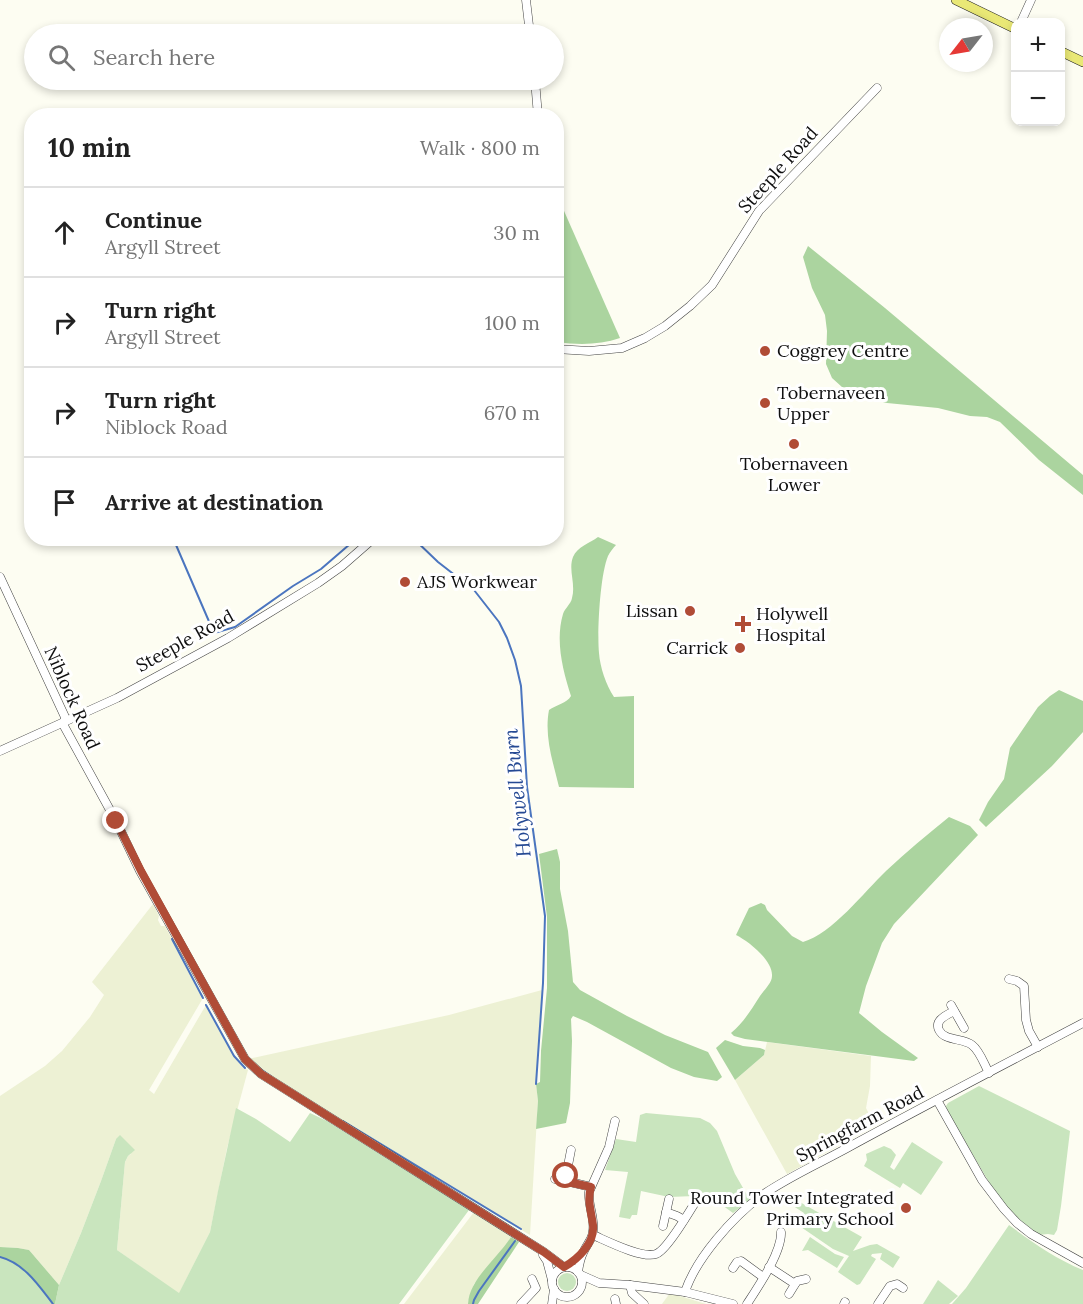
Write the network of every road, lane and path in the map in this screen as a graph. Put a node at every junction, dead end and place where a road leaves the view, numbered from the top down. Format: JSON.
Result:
{"nodes":[{"id":1,"x":526,"y":0,"type":"edge"},
{"id":2,"x":956,"y":0,"type":"edge"},
{"id":3,"x":1031,"y":0,"type":"edge"},
{"id":4,"x":1023,"y":18,"type":"edge"},
{"id":5,"x":529,"y":24,"type":"edge"},
{"id":6,"x":1011,"y":27,"type":"edge"},
{"id":7,"x":1065,"y":53,"type":"edge"},
{"id":8,"x":1083,"y":62,"type":"edge"},
{"id":9,"x":877,"y":88,"type":"dead end"},
{"id":10,"x":536,"y":90,"type":"edge"},
{"id":11,"x":537,"y":108,"type":"edge"},
{"id":12,"x":564,"y":349,"type":"edge"},
{"id":13,"x":365,"y":546,"type":"edge"},
{"id":14,"x":0,"y":577,"type":"edge"},
{"id":15,"x":64,"y":722,"type":"junction"},
{"id":16,"x":0,"y":751,"type":"edge"},
{"id":17,"x":1009,"y":979,"type":"dead end"},
{"id":18,"x":1083,"y":1023,"type":"edge"},
{"id":19,"x":964,"y":1028,"type":"dead end"},
{"id":20,"x":1038,"y":1047,"type":"junction"},
{"id":21,"x":989,"y":1073,"type":"junction"},
{"id":22,"x":937,"y":1100,"type":"junction"},
{"id":23,"x":611,"y":1126,"type":"dead end"},
{"id":24,"x":571,"y":1150,"type":"dead end"},
{"id":25,"x":555,"y":1179,"type":"dead end"},
{"id":26,"x":566,"y":1180,"type":"junction"},
{"id":27,"x":591,"y":1187,"type":"junction"},
{"id":28,"x":669,"y":1199,"type":"dead end"},
{"id":29,"x":696,"y":1201,"type":"dead end"},
{"id":30,"x":666,"y":1212,"type":"junction"},
{"id":31,"x":684,"y":1220,"type":"junction"},
{"id":32,"x":663,"y":1226,"type":"dead end"},
{"id":33,"x":781,"y":1232,"type":"dead end"},
{"id":34,"x":593,"y":1235,"type":"junction"},
{"id":35,"x":539,"y":1249,"type":"junction"},
{"id":36,"x":583,"y":1253,"type":"junction"},
{"id":37,"x":1083,"y":1263,"type":"edge"},
{"id":38,"x":565,"y":1267,"type":"junction"},
{"id":39,"x":769,"y":1267,"type":"junction"},
{"id":40,"x":733,"y":1268,"type":"dead end"},
{"id":41,"x":580,"y":1273,"type":"junction"},
{"id":42,"x":764,"y":1276,"type":"junction"},
{"id":43,"x":532,"y":1279,"type":"dead end"},
{"id":44,"x":806,"y":1279,"type":"dead end"},
{"id":45,"x":552,"y":1280,"type":"junction"},
{"id":46,"x":599,"y":1283,"type":"junction"},
{"id":47,"x":795,"y":1284,"type":"junction"},
{"id":48,"x":630,"y":1285,"type":"junction"},
{"id":49,"x":903,"y":1287,"type":"dead end"},
{"id":50,"x":554,"y":1289,"type":"junction"},
{"id":51,"x":686,"y":1292,"type":"junction"},
{"id":52,"x":579,"y":1293,"type":"junction"},
{"id":53,"x":789,"y":1294,"type":"dead end"},
{"id":54,"x":570,"y":1297,"type":"junction"},
{"id":55,"x":520,"y":1304,"type":"edge"},
{"id":56,"x":552,"y":1304,"type":"edge"},
{"id":57,"x":561,"y":1304,"type":"edge"},
{"id":58,"x":644,"y":1304,"type":"edge"},
{"id":59,"x":733,"y":1304,"type":"edge"},
{"id":60,"x":747,"y":1304,"type":"edge"},
{"id":61,"x":878,"y":1304,"type":"edge"}],
"edges":[{"from":1,"to":5,"type":"street"},
{"from":2,"to":6,"type":"main road"},
{"from":3,"to":4,"type":"street"},
{"from":7,"to":8,"type":"main road"},
{"from":9,"to":12,"type":"street","name":"Steeple Road"},
{"from":10,"to":11,"type":"street"},
{"from":13,"to":15,"type":"street","name":"Steeple Road"},
{"from":14,"to":15,"type":"street","name":"Niblock Road"},
{"from":15,"to":16,"type":"street","name":"Steeple Road"},
{"from":15,"to":35,"type":"street","name":"Niblock Road"},
{"from":17,"to":20,"type":"street"},
{"from":18,"to":20,"type":"street","name":"Springfarm Road"},
{"from":19,"to":21,"type":"street"},
{"from":20,"to":21,"type":"street","name":"Springfarm Road"},
{"from":21,"to":22,"type":"street","name":"Springfarm Road"},
{"from":22,"to":37,"type":"street"},
{"from":22,"to":51,"type":"street","name":"Springfarm Road"},
{"from":23,"to":27,"type":"street"},
{"from":24,"to":26,"type":"street"},
{"from":25,"to":26,"type":"street"},
{"from":26,"to":27,"type":"street"},
{"from":27,"to":34,"type":"street"},
{"from":28,"to":30,"type":"street"},
{"from":29,"to":31,"type":"street"},
{"from":30,"to":31,"type":"street"},
{"from":30,"to":32,"type":"street"},
{"from":31,"to":34,"type":"street"},
{"from":33,"to":39,"type":"street"},
{"from":34,"to":36,"type":"street"},
{"from":35,"to":38,"type":"street","name":"Niblock Road"},
{"from":35,"to":45,"type":"street"},
{"from":36,"to":38,"type":"street"},
{"from":36,"to":41,"type":"street"},
{"from":38,"to":41,"type":"street"},
{"from":38,"to":45,"type":"street"},
{"from":39,"to":42,"type":"street"},
{"from":39,"to":47,"type":"street"},
{"from":40,"to":42,"type":"street"},
{"from":41,"to":46,"type":"street"},
{"from":41,"to":52,"type":"street"},
{"from":42,"to":60,"type":"street"},
{"from":43,"to":55,"type":"street"},
{"from":44,"to":47,"type":"street"},
{"from":45,"to":50,"type":"street"},
{"from":46,"to":48,"type":"street"},
{"from":46,"to":52,"type":"street"},
{"from":47,"to":53,"type":"street"},
{"from":48,"to":51,"type":"street"},
{"from":48,"to":58,"type":"street"},
{"from":49,"to":61,"type":"street"},
{"from":50,"to":54,"type":"street"},
{"from":50,"to":56,"type":"street"},
{"from":51,"to":59,"type":"street"},
{"from":52,"to":54,"type":"street"},
{"from":54,"to":57,"type":"street"}]}
